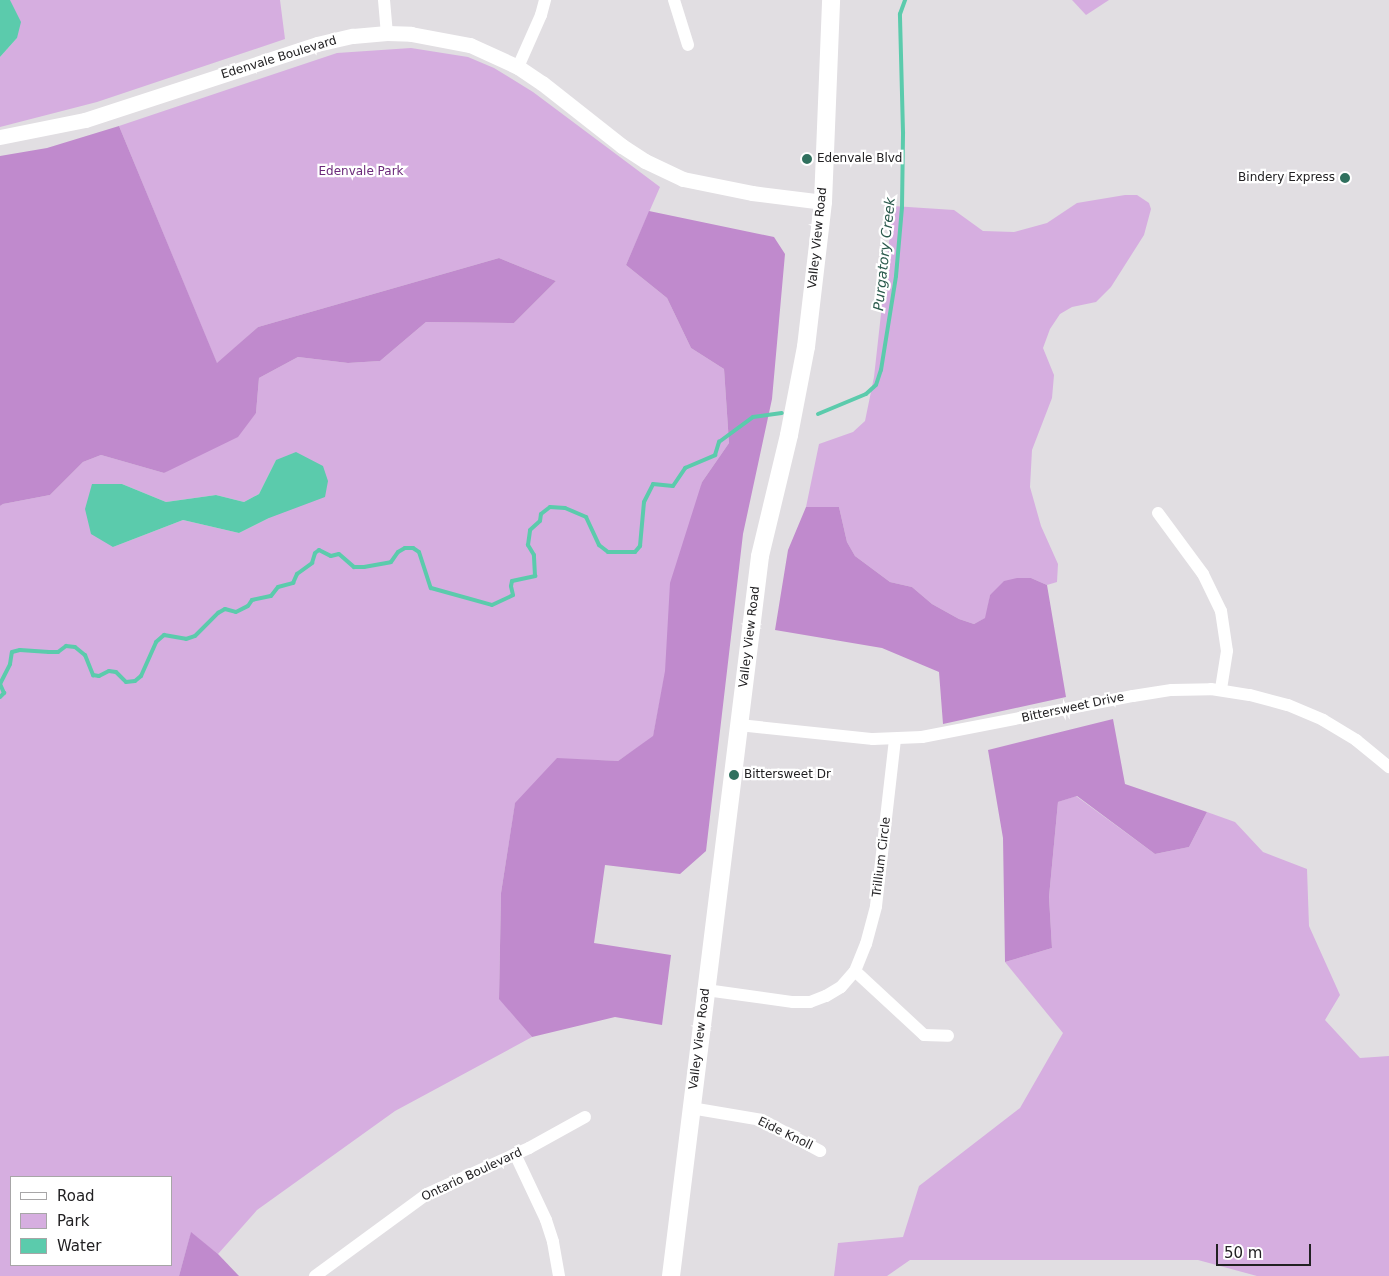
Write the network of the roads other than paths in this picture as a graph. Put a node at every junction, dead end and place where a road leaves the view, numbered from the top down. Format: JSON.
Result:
{"nodes":[{"id":1,"x":384,"y":0,"type":"edge"},
{"id":2,"x":545,"y":0,"type":"edge"},
{"id":3,"x":674,"y":0,"type":"edge"},
{"id":4,"x":830,"y":0,"type":"edge"},
{"id":5,"x":387,"y":33,"type":"junction"},
{"id":6,"x":688,"y":45,"type":"dead end"},
{"id":7,"x":518,"y":67,"type":"junction"},
{"id":8,"x":0,"y":137,"type":"edge"},
{"id":9,"x":823,"y":202,"type":"junction"},
{"id":10,"x":1158,"y":513,"type":"dead end"},
{"id":11,"x":1221,"y":690,"type":"junction"},
{"id":12,"x":739,"y":725,"type":"junction"},
{"id":13,"x":895,"y":739,"type":"junction"},
{"id":14,"x":1389,"y":768,"type":"edge"},
{"id":15,"x":855,"y":971,"type":"junction"},
{"id":16,"x":706,"y":990,"type":"junction"},
{"id":17,"x":948,"y":1036,"type":"dead end"},
{"id":18,"x":691,"y":1108,"type":"junction"},
{"id":19,"x":585,"y":1117,"type":"dead end"},
{"id":20,"x":820,"y":1151,"type":"dead end"},
{"id":21,"x":515,"y":1154,"type":"junction"},
{"id":22,"x":315,"y":1276,"type":"edge"},
{"id":23,"x":559,"y":1276,"type":"edge"},
{"id":24,"x":671,"y":1276,"type":"edge"}],
"edges":[{"from":1,"to":5,"type":"street"},
{"from":2,"to":7,"type":"street"},
{"from":3,"to":6,"type":"street"},
{"from":4,"to":9,"type":"main road","name":"Valley View Road"},
{"from":5,"to":7,"type":"street","name":"Edenvale Boulevard"},
{"from":5,"to":8,"type":"street","name":"Edenvale Boulevard"},
{"from":7,"to":9,"type":"street","name":"Edenvale Boulevard"},
{"from":9,"to":12,"type":"main road","name":"Valley View Road"},
{"from":10,"to":11,"type":"street"},
{"from":11,"to":13,"type":"street","name":"Bittersweet Drive"},
{"from":11,"to":14,"type":"street","name":"Bittersweet Drive"},
{"from":12,"to":13,"type":"street","name":"Bittersweet Drive"},
{"from":12,"to":16,"type":"main road","name":"Valley View Road"},
{"from":13,"to":15,"type":"street","name":"Trillium Circle"},
{"from":15,"to":16,"type":"street","name":"Trillium Circle"},
{"from":15,"to":17,"type":"street"},
{"from":16,"to":18,"type":"main road","name":"Valley View Road"},
{"from":18,"to":20,"type":"street","name":"Eide Knoll"},
{"from":18,"to":24,"type":"main road","name":"Valley View Road"},
{"from":19,"to":21,"type":"street","name":"Ontario Boulevard"},
{"from":21,"to":22,"type":"street","name":"Ontario Boulevard"},
{"from":21,"to":23,"type":"street"}]}
